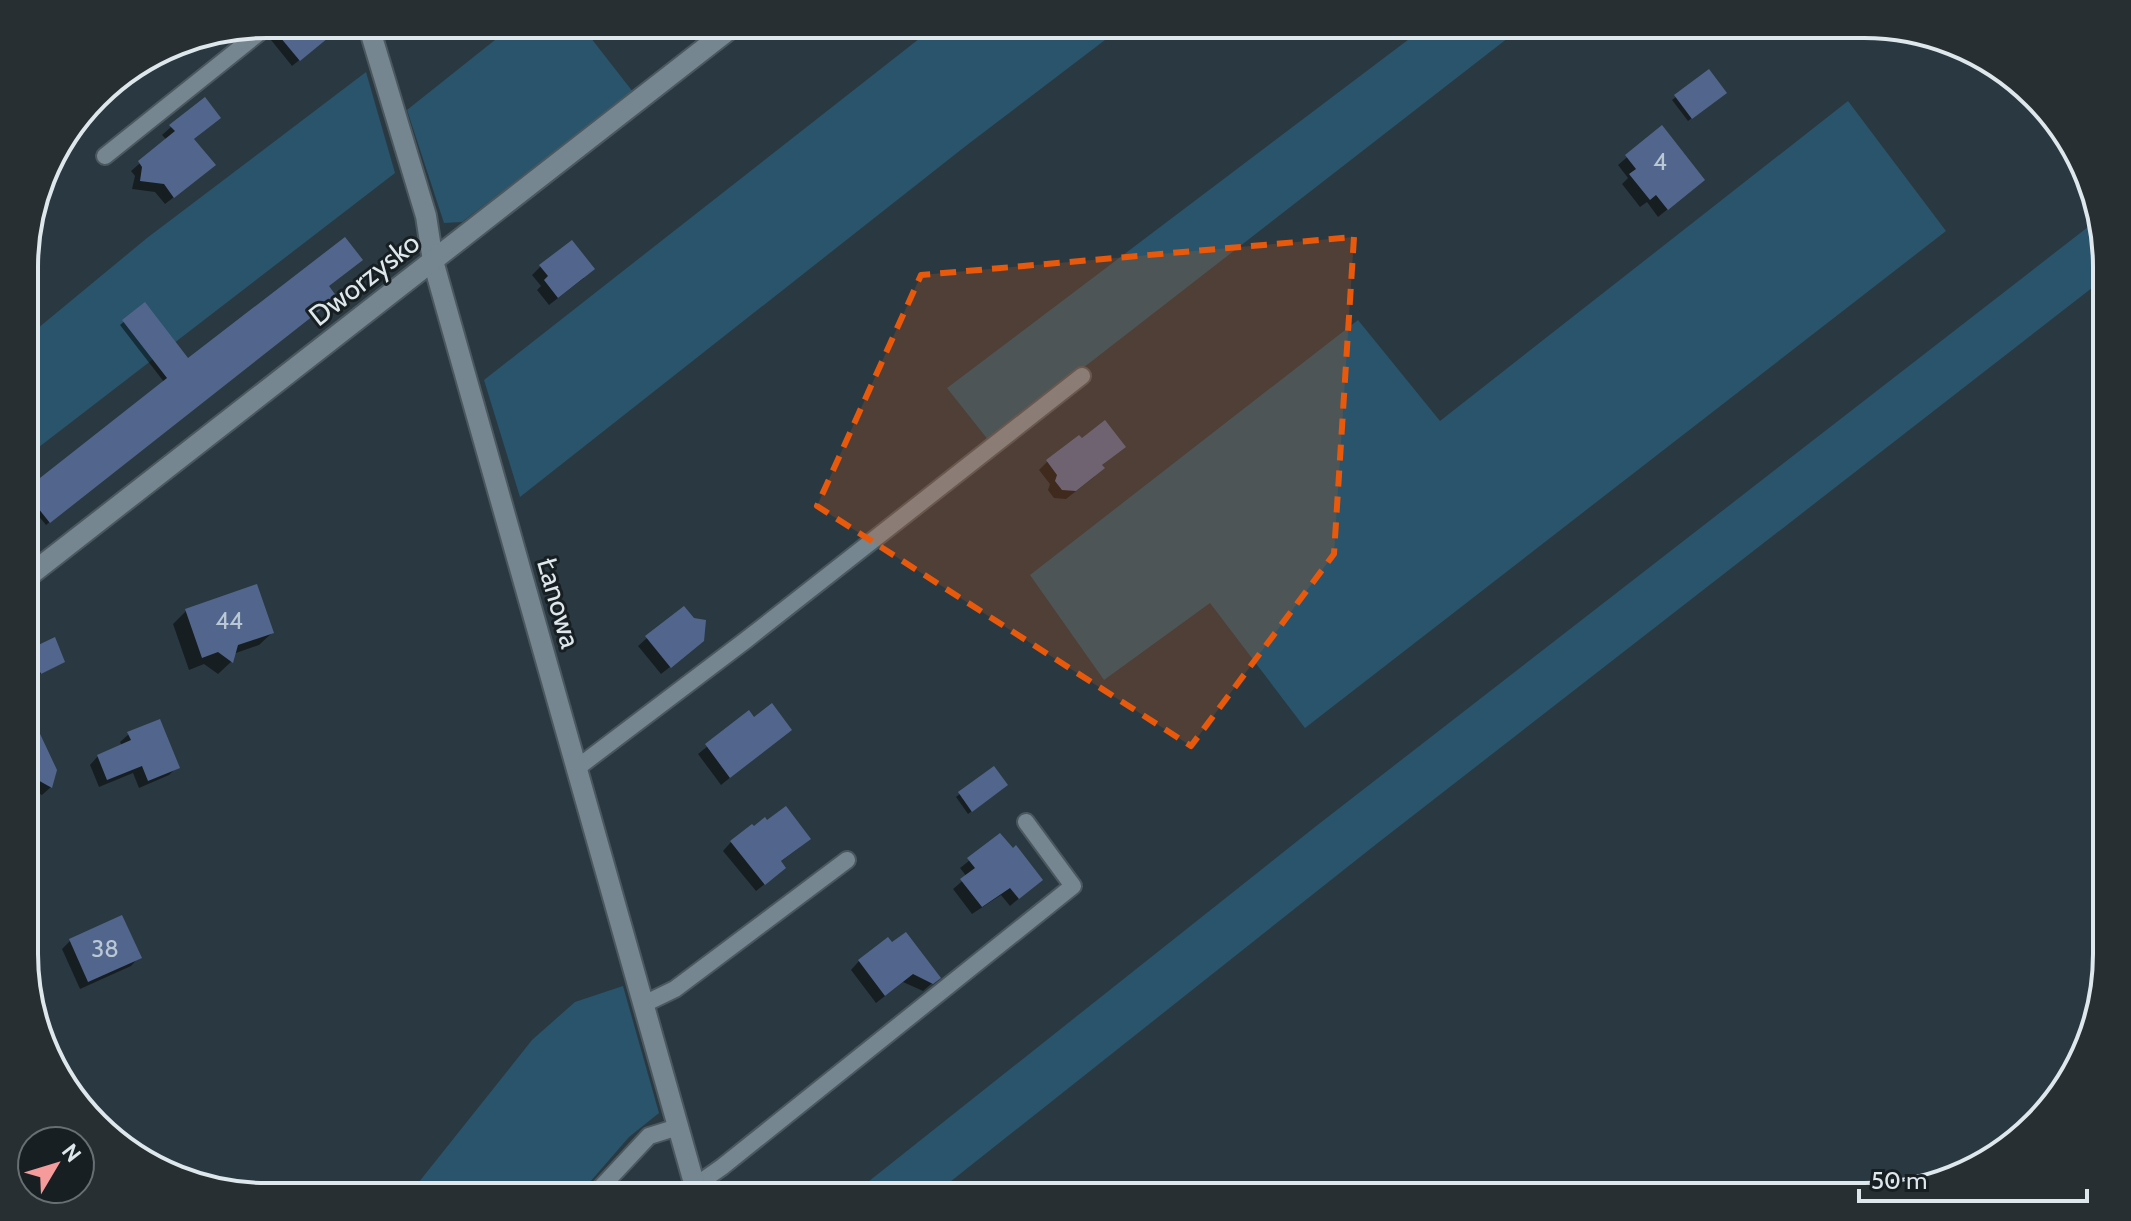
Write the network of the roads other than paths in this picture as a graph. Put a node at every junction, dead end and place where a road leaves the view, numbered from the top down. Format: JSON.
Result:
{"nodes":[{"id":1,"x":252,"y":38,"type":"edge"},
{"id":2,"x":372,"y":38,"type":"edge"},
{"id":3,"x":718,"y":38,"type":"edge"},
{"id":4,"x":105,"y":156,"type":"dead end"},
{"id":5,"x":433,"y":261,"type":"junction"},
{"id":6,"x":1082,"y":376,"type":"dead end"},
{"id":7,"x":38,"y":569,"type":"edge"},
{"id":8,"x":577,"y":768,"type":"junction"},
{"id":9,"x":1026,"y":822,"type":"dead end"},
{"id":10,"x":847,"y":860,"type":"dead end"},
{"id":11,"x":644,"y":1004,"type":"junction"},
{"id":12,"x":678,"y":1127,"type":"junction"},
{"id":13,"x":605,"y":1183,"type":"edge"},
{"id":14,"x":694,"y":1183,"type":"edge"},
{"id":15,"x":705,"y":1183,"type":"edge"}],
"edges":[{"from":1,"to":4,"type":"lane"},
{"from":2,"to":5,"type":"street","name":"Łanowa"},
{"from":3,"to":5,"type":"street","name":"Dworzysko"},
{"from":5,"to":7,"type":"street","name":"Dworzysko"},
{"from":5,"to":8,"type":"street","name":"Łanowa"},
{"from":6,"to":8,"type":"lane"},
{"from":8,"to":11,"type":"street","name":"Łanowa"},
{"from":9,"to":15,"type":"lane"},
{"from":10,"to":11,"type":"lane"},
{"from":11,"to":12,"type":"street","name":"Łanowa"},
{"from":12,"to":13,"type":"lane"},
{"from":12,"to":14,"type":"street","name":"Łanowa"}]}
